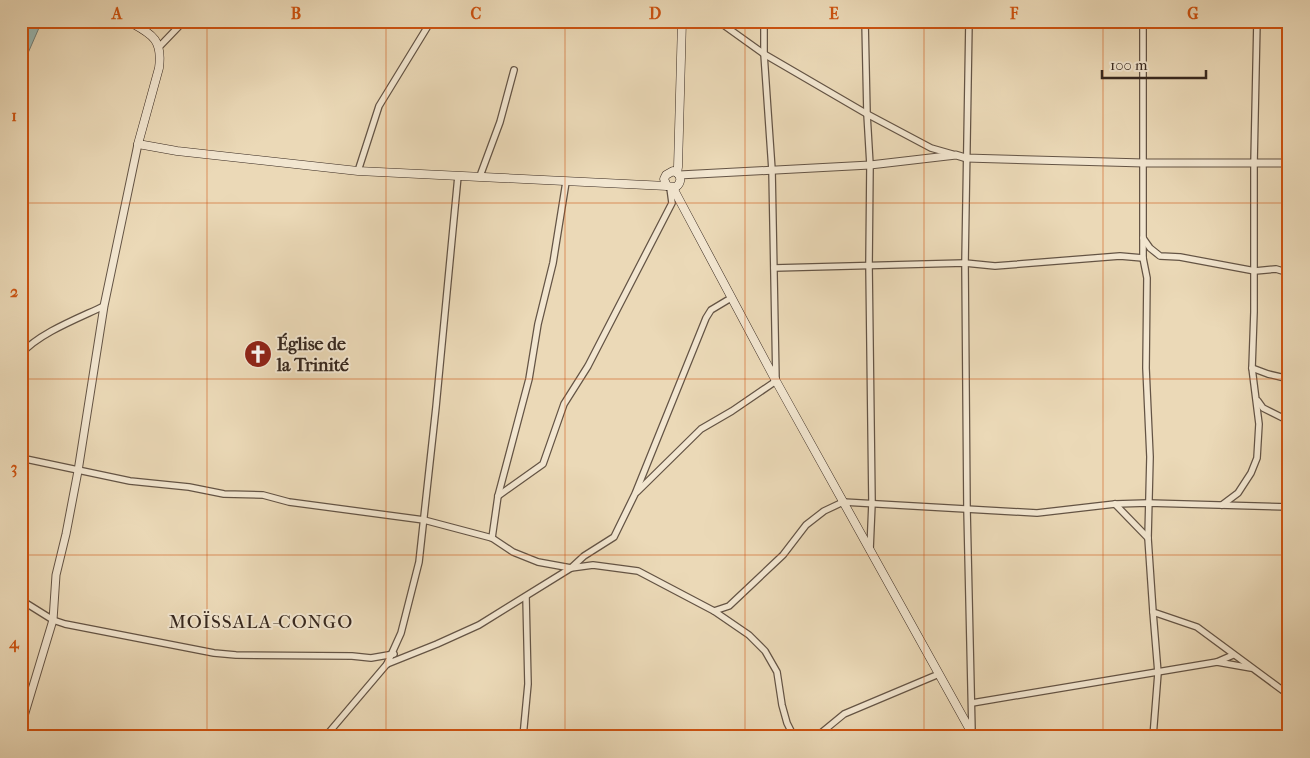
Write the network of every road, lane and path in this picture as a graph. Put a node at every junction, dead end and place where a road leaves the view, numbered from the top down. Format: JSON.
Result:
{"nodes":[{"id":1,"x":128,"y":21,"type":"edge"},
{"id":2,"x":184,"y":21,"type":"edge"},
{"id":3,"x":431,"y":21,"type":"edge"},
{"id":4,"x":682,"y":21,"type":"edge"},
{"id":5,"x":718,"y":21,"type":"edge"},
{"id":6,"x":764,"y":21,"type":"edge"},
{"id":7,"x":865,"y":21,"type":"edge"},
{"id":8,"x":969,"y":21,"type":"edge"},
{"id":9,"x":1143,"y":21,"type":"edge"},
{"id":10,"x":1258,"y":21,"type":"edge"},
{"id":11,"x":160,"y":46,"type":"junction"},
{"id":12,"x":764,"y":54,"type":"junction"},
{"id":13,"x":514,"y":70,"type":"dead end"},
{"id":14,"x":867,"y":114,"type":"junction"},
{"id":15,"x":138,"y":144,"type":"junction"},
{"id":16,"x":956,"y":156,"type":"junction"},
{"id":17,"x":966,"y":158,"type":"junction"},
{"id":18,"x":1144,"y":163,"type":"junction"},
{"id":19,"x":1254,"y":163,"type":"junction"},
{"id":20,"x":1289,"y":163,"type":"edge"},
{"id":21,"x":870,"y":165,"type":"junction"},
{"id":22,"x":772,"y":170,"type":"junction"},
{"id":23,"x":358,"y":171,"type":"junction"},
{"id":24,"x":678,"y":174,"type":"junction"},
{"id":25,"x":458,"y":176,"type":"junction"},
{"id":26,"x":480,"y":176,"type":"junction"},
{"id":27,"x":566,"y":182,"type":"junction"},
{"id":28,"x":670,"y":187,"type":"junction"},
{"id":29,"x":1144,"y":238,"type":"junction"},
{"id":30,"x":1143,"y":258,"type":"junction"},
{"id":31,"x":965,"y":263,"type":"junction"},
{"id":32,"x":869,"y":265,"type":"junction"},
{"id":33,"x":774,"y":268,"type":"junction"},
{"id":34,"x":1254,"y":271,"type":"junction"},
{"id":35,"x":1289,"y":273,"type":"edge"},
{"id":36,"x":731,"y":298,"type":"junction"},
{"id":37,"x":104,"y":306,"type":"junction"},
{"id":38,"x":21,"y":354,"type":"edge"},
{"id":39,"x":1252,"y":368,"type":"junction"},
{"id":40,"x":1289,"y":379,"type":"edge"},
{"id":41,"x":776,"y":380,"type":"junction"},
{"id":42,"x":1256,"y":398,"type":"junction"},
{"id":43,"x":1289,"y":421,"type":"edge"},
{"id":44,"x":21,"y":458,"type":"edge"},
{"id":45,"x":78,"y":471,"type":"junction"},
{"id":46,"x":635,"y":494,"type":"junction"},
{"id":47,"x":498,"y":496,"type":"junction"},
{"id":48,"x":843,"y":502,"type":"junction"},
{"id":49,"x":872,"y":503,"type":"junction"},
{"id":50,"x":1148,"y":503,"type":"junction"},
{"id":51,"x":1115,"y":504,"type":"junction"},
{"id":52,"x":1222,"y":505,"type":"junction"},
{"id":53,"x":1289,"y":507,"type":"edge"},
{"id":54,"x":967,"y":509,"type":"junction"},
{"id":55,"x":424,"y":520,"type":"junction"},
{"id":56,"x":492,"y":538,"type":"junction"},
{"id":57,"x":1148,"y":538,"type":"junction"},
{"id":58,"x":870,"y":550,"type":"junction"},
{"id":59,"x":571,"y":568,"type":"junction"},
{"id":60,"x":526,"y":597,"type":"junction"},
{"id":61,"x":21,"y":600,"type":"edge"},
{"id":62,"x":714,"y":611,"type":"junction"},
{"id":63,"x":1153,"y":612,"type":"junction"},
{"id":64,"x":53,"y":620,"type":"junction"},
{"id":65,"x":393,"y":654,"type":"junction"},
{"id":66,"x":1233,"y":655,"type":"junction"},
{"id":67,"x":403,"y":658,"type":"junction"},
{"id":68,"x":1216,"y":662,"type":"junction"},
{"id":69,"x":387,"y":664,"type":"junction"},
{"id":70,"x":1253,"y":668,"type":"junction"},
{"id":71,"x":1158,"y":673,"type":"junction"},
{"id":72,"x":939,"y":674,"type":"junction"},
{"id":73,"x":1289,"y":695,"type":"edge"},
{"id":74,"x":972,"y":703,"type":"junction"},
{"id":75,"x":21,"y":726,"type":"edge"},
{"id":76,"x":973,"y":735,"type":"edge"},
{"id":77,"x":325,"y":737,"type":"edge"},
{"id":78,"x":523,"y":737,"type":"edge"},
{"id":79,"x":794,"y":737,"type":"edge"},
{"id":80,"x":816,"y":737,"type":"edge"},
{"id":81,"x":1153,"y":737,"type":"edge"}],
"edges":[{"from":1,"to":11,"type":"main road"},
{"from":2,"to":11,"type":"street"},
{"from":3,"to":23,"type":"street"},
{"from":4,"to":24,"type":"main road"},
{"from":5,"to":12,"type":"street"},
{"from":6,"to":12,"type":"street"},
{"from":7,"to":14,"type":"street"},
{"from":8,"to":17,"type":"street"},
{"from":9,"to":18,"type":"street"},
{"from":10,"to":19,"type":"street"},
{"from":11,"to":15,"type":"main road"},
{"from":12,"to":14,"type":"street"},
{"from":12,"to":22,"type":"street"},
{"from":13,"to":26,"type":"street"},
{"from":14,"to":16,"type":"street"},
{"from":14,"to":21,"type":"street"},
{"from":15,"to":23,"type":"main road"},
{"from":15,"to":37,"type":"street"},
{"from":16,"to":17,"type":"street"},
{"from":16,"to":21,"type":"street"},
{"from":17,"to":18,"type":"street"},
{"from":17,"to":31,"type":"street"},
{"from":18,"to":19,"type":"street"},
{"from":18,"to":29,"type":"street"},
{"from":19,"to":20,"type":"street"},
{"from":19,"to":34,"type":"street"},
{"from":21,"to":22,"type":"street"},
{"from":21,"to":32,"type":"street"},
{"from":22,"to":24,"type":"street"},
{"from":22,"to":33,"type":"street"},
{"from":23,"to":25,"type":"main road"},
{"from":24,"to":28,"type":"main road"},
{"from":24,"to":28,"type":"main road"},
{"from":25,"to":26,"type":"main road"},
{"from":25,"to":55,"type":"street"},
{"from":26,"to":27,"type":"main road"},
{"from":27,"to":28,"type":"main road"},
{"from":27,"to":47,"type":"street"},
{"from":28,"to":36,"type":"main road"},
{"from":28,"to":47,"type":"street"},
{"from":29,"to":30,"type":"street"},
{"from":29,"to":34,"type":"street"},
{"from":30,"to":31,"type":"street"},
{"from":30,"to":50,"type":"street"},
{"from":31,"to":32,"type":"street"},
{"from":31,"to":54,"type":"street"},
{"from":32,"to":33,"type":"street"},
{"from":32,"to":49,"type":"street"},
{"from":33,"to":41,"type":"street"},
{"from":34,"to":35,"type":"street"},
{"from":34,"to":39,"type":"street"},
{"from":36,"to":41,"type":"main road"},
{"from":36,"to":46,"type":"street"},
{"from":37,"to":38,"type":"street"},
{"from":37,"to":45,"type":"street"},
{"from":39,"to":40,"type":"street"},
{"from":39,"to":42,"type":"street"},
{"from":41,"to":46,"type":"street"},
{"from":41,"to":48,"type":"main road"},
{"from":42,"to":43,"type":"street"},
{"from":42,"to":52,"type":"street"},
{"from":44,"to":45,"type":"street"},
{"from":45,"to":55,"type":"street"},
{"from":45,"to":64,"type":"street"},
{"from":46,"to":59,"type":"street"},
{"from":47,"to":56,"type":"street"},
{"from":48,"to":49,"type":"street"},
{"from":48,"to":58,"type":"main road"},
{"from":48,"to":62,"type":"street"},
{"from":49,"to":54,"type":"street"},
{"from":49,"to":58,"type":"street"},
{"from":50,"to":51,"type":"street"},
{"from":50,"to":52,"type":"street"},
{"from":50,"to":57,"type":"street"},
{"from":51,"to":54,"type":"street"},
{"from":51,"to":57,"type":"street"},
{"from":52,"to":53,"type":"street"},
{"from":54,"to":74,"type":"street"},
{"from":55,"to":56,"type":"street"},
{"from":55,"to":65,"type":"street"},
{"from":56,"to":59,"type":"street"},
{"from":57,"to":63,"type":"street"},
{"from":58,"to":72,"type":"main road"},
{"from":59,"to":60,"type":"street"},
{"from":59,"to":62,"type":"street"},
{"from":60,"to":67,"type":"street"},
{"from":60,"to":78,"type":"street"},
{"from":61,"to":64,"type":"street"},
{"from":62,"to":79,"type":"street"},
{"from":63,"to":66,"type":"street"},
{"from":63,"to":71,"type":"street"},
{"from":64,"to":65,"type":"street"},
{"from":64,"to":75,"type":"street"},
{"from":65,"to":67,"type":"street"},
{"from":65,"to":69,"type":"street"},
{"from":66,"to":68,"type":"street"},
{"from":66,"to":70,"type":"street"},
{"from":67,"to":69,"type":"street"},
{"from":68,"to":70,"type":"street"},
{"from":68,"to":71,"type":"street"},
{"from":69,"to":77,"type":"street"},
{"from":70,"to":73,"type":"street"},
{"from":71,"to":74,"type":"street"},
{"from":71,"to":81,"type":"street"},
{"from":72,"to":76,"type":"main road"},
{"from":72,"to":80,"type":"street"},
{"from":74,"to":76,"type":"street"}]}
